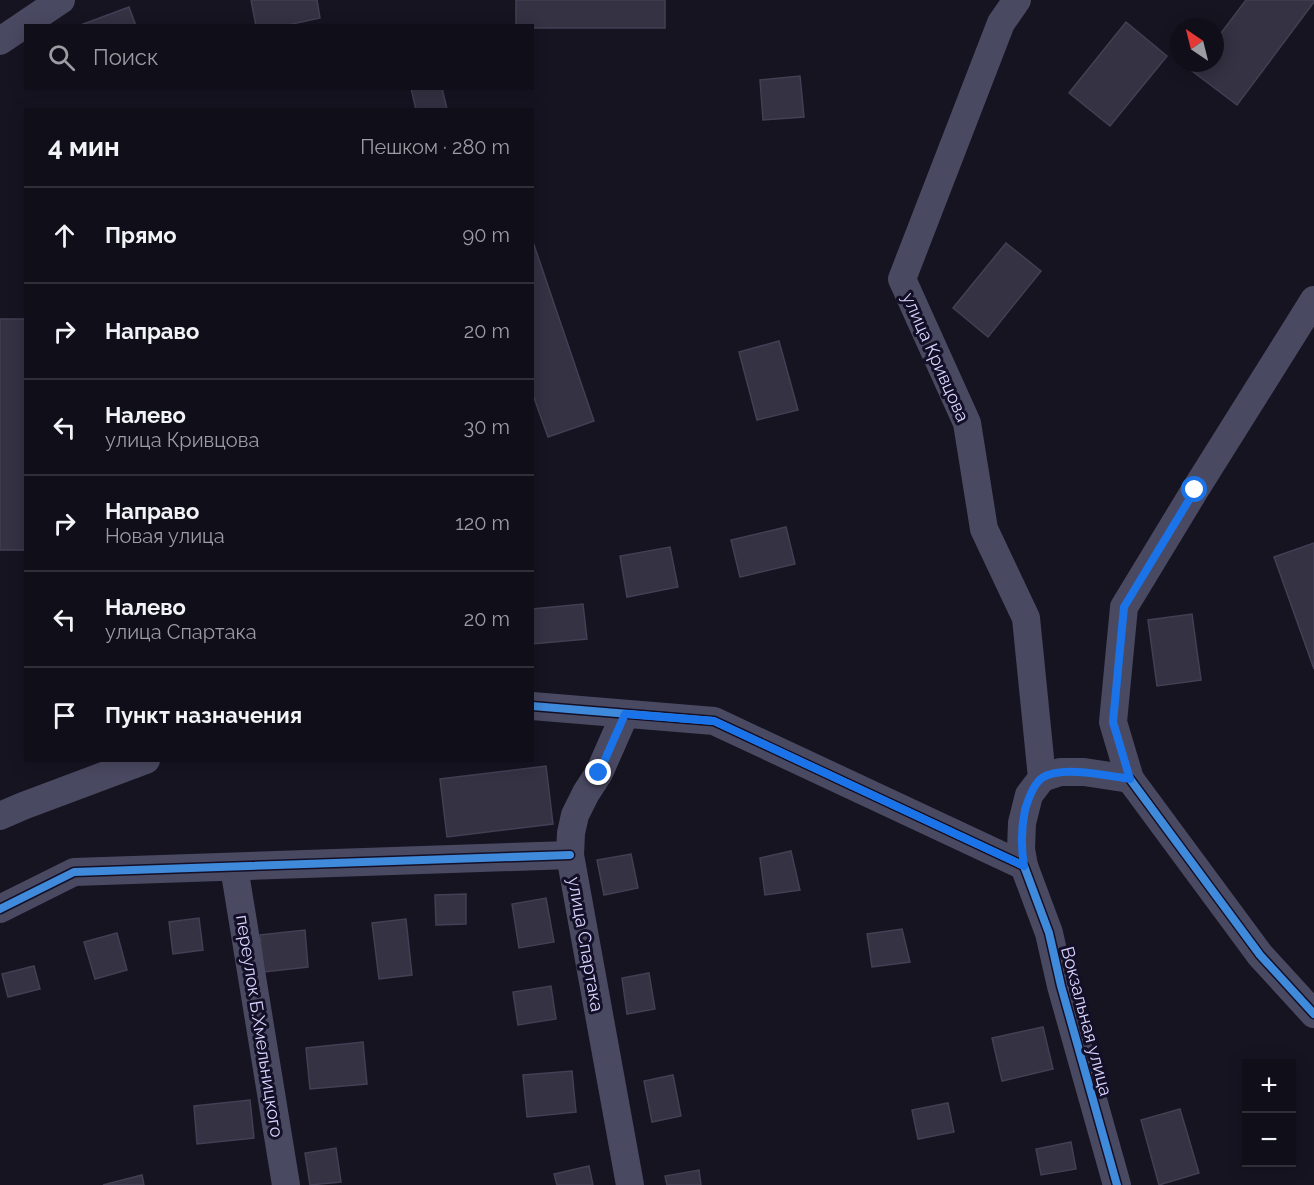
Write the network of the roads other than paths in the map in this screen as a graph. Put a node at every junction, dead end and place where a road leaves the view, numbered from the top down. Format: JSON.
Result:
{"nodes":[{"id":1,"x":61,"y":0,"type":"edge"},
{"id":2,"x":1017,"y":0,"type":"edge"},
{"id":3,"x":25,"y":24,"type":"edge"},
{"id":4,"x":24,"y":25,"type":"edge"},
{"id":5,"x":0,"y":41,"type":"edge"},
{"id":6,"x":1314,"y":300,"type":"edge"},
{"id":7,"x":534,"y":706,"type":"edge"},
{"id":8,"x":625,"y":714,"type":"junction"},
{"id":9,"x":141,"y":762,"type":"edge"},
{"id":10,"x":1042,"y":778,"type":"junction"},
{"id":11,"x":1130,"y":779,"type":"junction"},
{"id":12,"x":0,"y":816,"type":"edge"},
{"id":13,"x":570,"y":855,"type":"junction"},
{"id":14,"x":1024,"y":866,"type":"junction"},
{"id":15,"x":234,"y":867,"type":"junction"},
{"id":16,"x":0,"y":909,"type":"edge"},
{"id":17,"x":1314,"y":1014,"type":"edge"},
{"id":18,"x":286,"y":1185,"type":"edge"},
{"id":19,"x":630,"y":1185,"type":"edge"},
{"id":20,"x":1117,"y":1185,"type":"edge"}],
"edges":[{"from":1,"to":3,"type":"street"},
{"from":2,"to":10,"type":"street","name":"улица Кривцова"},
{"from":4,"to":5,"type":"street"},
{"from":6,"to":11,"type":"street"},
{"from":7,"to":8,"type":"street"},
{"from":8,"to":13,"type":"street","name":"улица Спартака"},
{"from":8,"to":14,"type":"street"},
{"from":9,"to":12,"type":"street"},
{"from":10,"to":11,"type":"street"},
{"from":10,"to":14,"type":"street"},
{"from":11,"to":17,"type":"street"},
{"from":13,"to":15,"type":"street"},
{"from":13,"to":19,"type":"street","name":"улица Спартака"},
{"from":14,"to":20,"type":"street","name":"Вокзальная улица"},
{"from":15,"to":16,"type":"street"},
{"from":15,"to":18,"type":"street","name":"переулок Б.Хмельницкого"}]}
